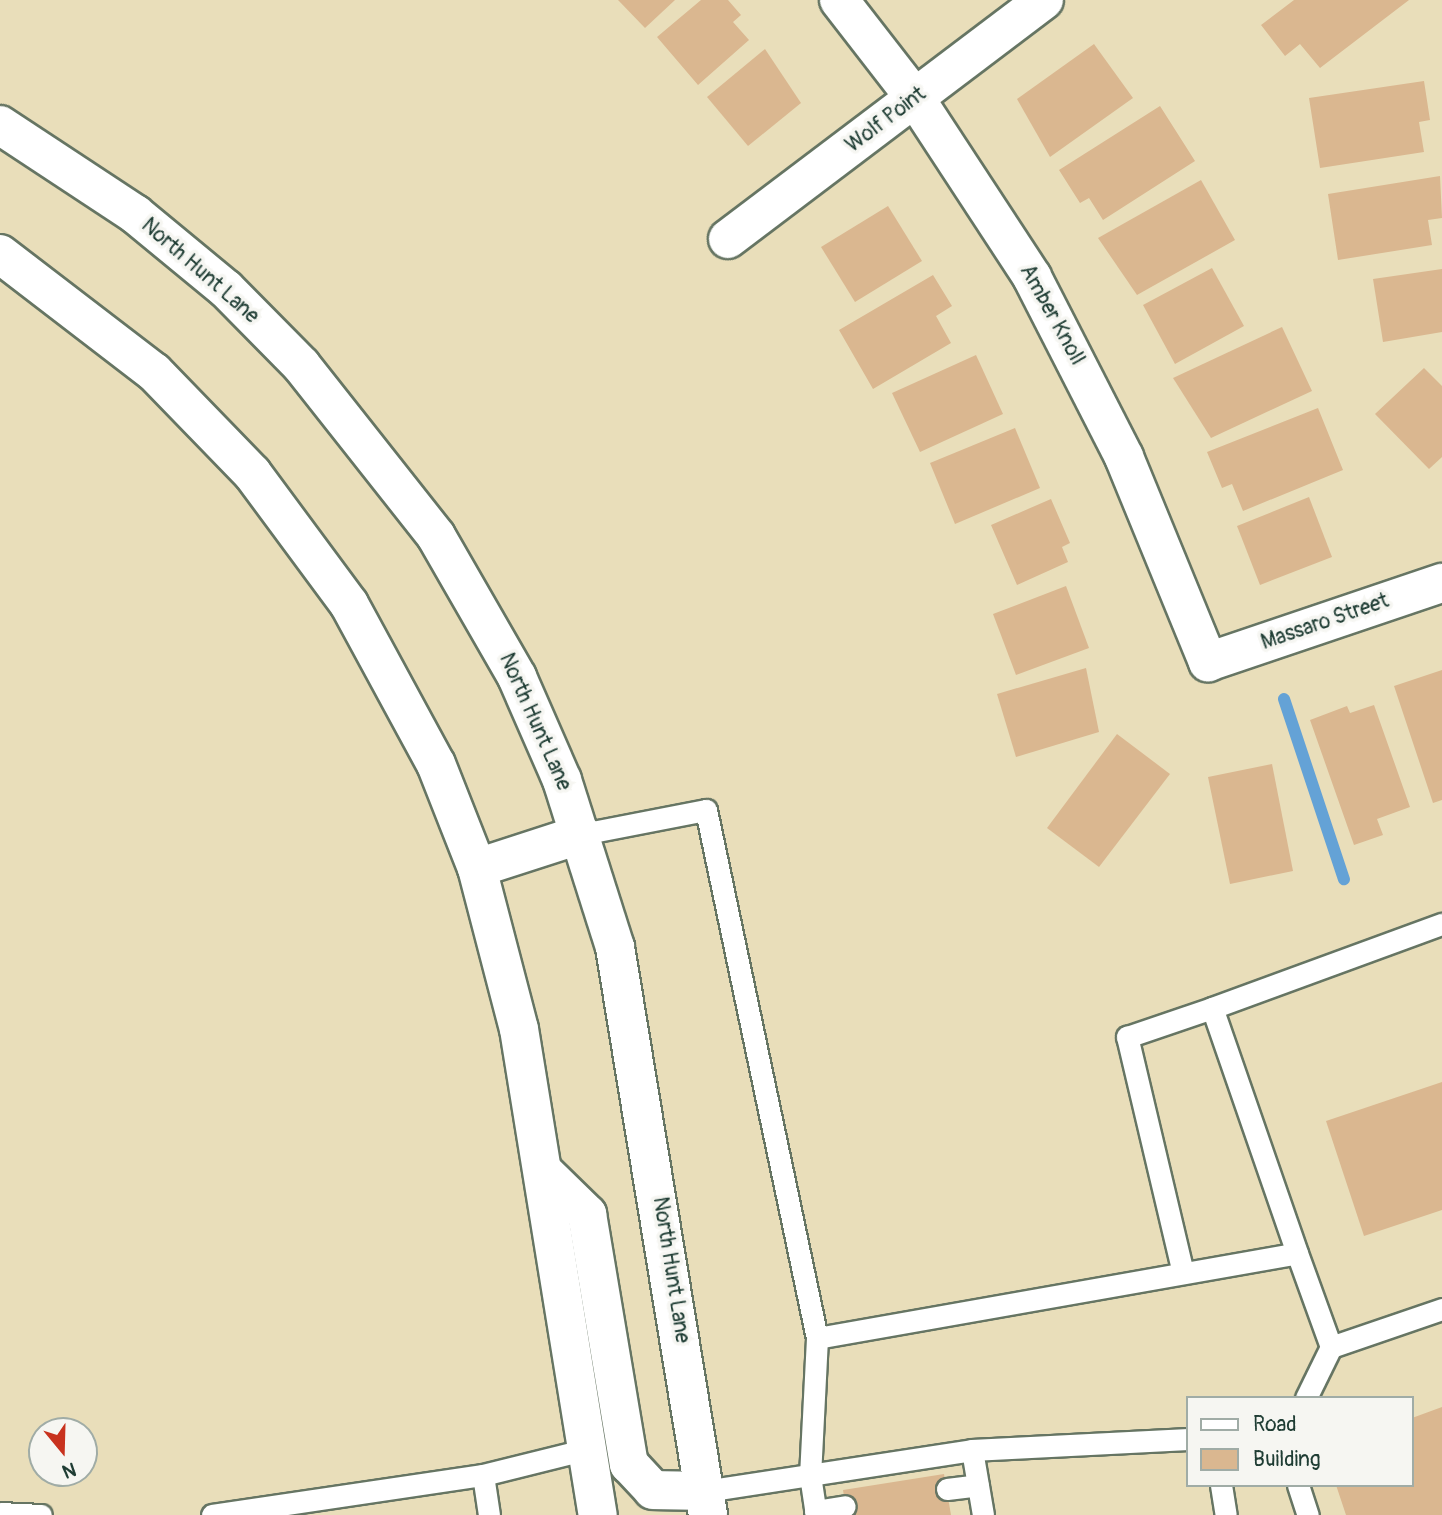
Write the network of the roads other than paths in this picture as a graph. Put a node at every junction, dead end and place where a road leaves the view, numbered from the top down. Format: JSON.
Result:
{"nodes":[{"id":1,"x":839,"y":0,"type":"edge"},
{"id":2,"x":1044,"y":0,"type":"edge"},
{"id":3,"x":915,"y":99,"type":"junction"},
{"id":4,"x":0,"y":125,"type":"edge"},
{"id":5,"x":728,"y":239,"type":"dead end"},
{"id":6,"x":0,"y":254,"type":"edge"},
{"id":7,"x":1442,"y":583,"type":"edge"},
{"id":8,"x":1208,"y":662,"type":"joint"},
{"id":9,"x":582,"y":834,"type":"junction"},
{"id":10,"x":477,"y":868,"type":"junction"},
{"id":11,"x":1442,"y":923,"type":"edge"},
{"id":12,"x":1212,"y":1008,"type":"junction"},
{"id":13,"x":543,"y":1171,"type":"junction"},
{"id":14,"x":1297,"y":1253,"type":"junction"},
{"id":15,"x":1183,"y":1273,"type":"junction"},
{"id":16,"x":1442,"y":1309,"type":"edge"},
{"id":17,"x":817,"y":1338,"type":"junction"},
{"id":18,"x":1331,"y":1347,"type":"junction"},
{"id":19,"x":1307,"y":1396,"type":"edge"},
{"id":20,"x":1186,"y":1439,"type":"edge"},
{"id":21,"x":587,"y":1449,"type":"junction"},
{"id":22,"x":972,"y":1450,"type":"junction"},
{"id":23,"x":483,"y":1475,"type":"junction"},
{"id":24,"x":810,"y":1475,"type":"junction"},
{"id":25,"x":978,"y":1485,"type":"junction"},
{"id":26,"x":1221,"y":1487,"type":"edge"},
{"id":27,"x":1299,"y":1487,"type":"edge"},
{"id":28,"x":947,"y":1489,"type":"dead end"},
{"id":29,"x":706,"y":1503,"type":"edge"},
{"id":30,"x":358,"y":1506,"type":"edge"},
{"id":31,"x":845,"y":1506,"type":"dead end"},
{"id":32,"x":0,"y":1513,"type":"edge"},
{"id":33,"x":816,"y":1513,"type":"edge"},
{"id":34,"x":41,"y":1515,"type":"edge"},
{"id":35,"x":212,"y":1515,"type":"edge"},
{"id":36,"x":489,"y":1515,"type":"edge"},
{"id":37,"x":598,"y":1515,"type":"edge"},
{"id":38,"x":983,"y":1515,"type":"edge"},
{"id":39,"x":1226,"y":1515,"type":"edge"},
{"id":40,"x":1308,"y":1515,"type":"edge"}],
"edges":[{"from":1,"to":3,"type":"main road","name":"Amber Knoll"},
{"from":2,"to":3,"type":"main road","name":"Wolf Point"},
{"from":3,"to":5,"type":"main road","name":"Wolf Point"},
{"from":3,"to":8,"type":"main road","name":"Amber Knoll"},
{"from":4,"to":9,"type":"main road","name":"North Hunt Lane"},
{"from":6,"to":10,"type":"main road"},
{"from":7,"to":8,"type":"main road","name":"Massaro Street"},
{"from":9,"to":10,"type":"main road"},
{"from":9,"to":17,"type":"lane"},
{"from":9,"to":29,"type":"main road","name":"North Hunt Lane"},
{"from":10,"to":13,"type":"main road"},
{"from":11,"to":12,"type":"lane"},
{"from":12,"to":14,"type":"lane"},
{"from":12,"to":15,"type":"lane"},
{"from":13,"to":21,"type":"main road"},
{"from":13,"to":29,"type":"main road"},
{"from":14,"to":15,"type":"lane"},
{"from":14,"to":18,"type":"lane"},
{"from":15,"to":17,"type":"lane"},
{"from":16,"to":18,"type":"lane"},
{"from":17,"to":24,"type":"lane"},
{"from":18,"to":19,"type":"lane"},
{"from":20,"to":22,"type":"lane"},
{"from":21,"to":23,"type":"lane"},
{"from":21,"to":37,"type":"main road"},
{"from":22,"to":24,"type":"lane"},
{"from":22,"to":25,"type":"lane"},
{"from":23,"to":30,"type":"lane"},
{"from":23,"to":36,"type":"lane"},
{"from":24,"to":29,"type":"lane"},
{"from":24,"to":33,"type":"lane"},
{"from":25,"to":28,"type":"lane"},
{"from":25,"to":38,"type":"lane"},
{"from":26,"to":39,"type":"lane"},
{"from":27,"to":40,"type":"lane"},
{"from":30,"to":35,"type":"lane"},
{"from":31,"to":33,"type":"lane"},
{"from":32,"to":34,"type":"lane"}]}
